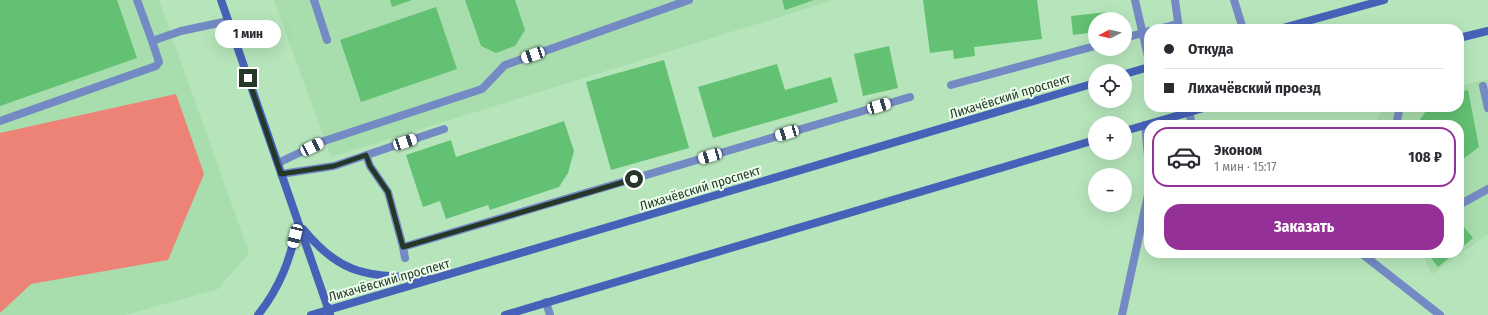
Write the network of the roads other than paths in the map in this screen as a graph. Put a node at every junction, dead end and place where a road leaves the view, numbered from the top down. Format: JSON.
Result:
{"nodes":[{"id":1,"x":137,"y":0,"type":"edge"},
{"id":2,"x":220,"y":0,"type":"edge"},
{"id":3,"x":314,"y":0,"type":"edge"},
{"id":4,"x":688,"y":0,"type":"edge"},
{"id":5,"x":1135,"y":0,"type":"edge"},
{"id":6,"x":1175,"y":0,"type":"edge"},
{"id":7,"x":1234,"y":0,"type":"edge"},
{"id":8,"x":1384,"y":0,"type":"edge"},
{"id":9,"x":228,"y":21,"type":"junction"},
{"id":10,"x":1178,"y":24,"type":"edge"},
{"id":11,"x":1241,"y":24,"type":"edge"},
{"id":12,"x":1297,"y":24,"type":"edge"},
{"id":13,"x":1144,"y":26,"type":"edge"},
{"id":14,"x":1488,"y":31,"type":"edge"},
{"id":15,"x":1144,"y":33,"type":"edge"},
{"id":16,"x":1132,"y":36,"type":"edge"},
{"id":17,"x":1464,"y":37,"type":"edge"},
{"id":18,"x":327,"y":40,"type":"dead end"},
{"id":19,"x":152,"y":41,"type":"junction"},
{"id":20,"x":1088,"y":48,"type":"edge"},
{"id":21,"x":1144,"y":68,"type":"edge"},
{"id":22,"x":1132,"y":72,"type":"edge"},
{"id":23,"x":1088,"y":85,"type":"edge"},
{"id":24,"x":951,"y":86,"type":"dead end"},
{"id":25,"x":1483,"y":86,"type":"dead end"},
{"id":26,"x":910,"y":97,"type":"dead end"},
{"id":27,"x":1488,"y":108,"type":"edge"},
{"id":28,"x":1189,"y":112,"type":"joint"},
{"id":29,"x":0,"y":120,"type":"edge"},
{"id":30,"x":1162,"y":120,"type":"edge"},
{"id":31,"x":1191,"y":120,"type":"edge"},
{"id":32,"x":1144,"y":125,"type":"edge"},
{"id":33,"x":444,"y":129,"type":"dead end"},
{"id":34,"x":1132,"y":129,"type":"edge"},
{"id":35,"x":1088,"y":142,"type":"edge"},
{"id":36,"x":366,"y":155,"type":"junction"},
{"id":37,"x":278,"y":163,"type":"junction"},
{"id":38,"x":281,"y":174,"type":"junction"},
{"id":39,"x":1488,"y":189,"type":"edge"},
{"id":40,"x":1464,"y":202,"type":"edge"},
{"id":41,"x":1144,"y":213,"type":"edge"},
{"id":42,"x":299,"y":223,"type":"junction"},
{"id":43,"x":403,"y":247,"type":"junction"},
{"id":44,"x":405,"y":258,"type":"dead end"},
{"id":45,"x":1374,"y":258,"type":"edge"},
{"id":46,"x":434,"y":279,"type":"junction"},
{"id":47,"x":546,"y":302,"type":"junction"},
{"id":48,"x":329,"y":312,"type":"edge"},
{"id":49,"x":258,"y":315,"type":"edge"},
{"id":50,"x":311,"y":315,"type":"edge"},
{"id":51,"x":505,"y":315,"type":"edge"},
{"id":52,"x":550,"y":315,"type":"edge"},
{"id":53,"x":1122,"y":315,"type":"edge"},
{"id":54,"x":1440,"y":315,"type":"edge"}],
"edges":[{"from":1,"to":19,"type":"street"},
{"from":2,"to":9,"type":"main road"},
{"from":3,"to":18,"type":"street"},
{"from":4,"to":37,"type":"street"},
{"from":5,"to":13,"type":"street"},
{"from":6,"to":10,"type":"street"},
{"from":7,"to":11,"type":"street"},
{"from":8,"to":12,"type":"main road"},
{"from":9,"to":19,"type":"street"},
{"from":9,"to":37,"type":"main road"},
{"from":14,"to":17,"type":"main road"},
{"from":15,"to":16,"type":"street"},
{"from":19,"to":29,"type":"street"},
{"from":20,"to":24,"type":"street"},
{"from":21,"to":22,"type":"main road"},
{"from":23,"to":46,"type":"main road","name":"Лихачёвский проспект"},
{"from":25,"to":27,"type":"street"},
{"from":26,"to":43,"type":"street"},
{"from":28,"to":30,"type":"main road"},
{"from":28,"to":31,"type":"street"},
{"from":32,"to":34,"type":"main road"},
{"from":33,"to":36,"type":"street"},
{"from":35,"to":47,"type":"main road"},
{"from":36,"to":38,"type":"street"},
{"from":36,"to":43,"type":"street"},
{"from":37,"to":38,"type":"main road"},
{"from":38,"to":42,"type":"main road"},
{"from":39,"to":40,"type":"street"},
{"from":41,"to":53,"type":"street"},
{"from":42,"to":46,"type":"main road"},
{"from":42,"to":48,"type":"main road"},
{"from":42,"to":49,"type":"main road"},
{"from":43,"to":44,"type":"street"},
{"from":45,"to":54,"type":"street"},
{"from":46,"to":48,"type":"main road","name":"Лихачёвский проспект"},
{"from":47,"to":51,"type":"main road"},
{"from":47,"to":52,"type":"street"},
{"from":48,"to":50,"type":"main road","name":"Лихачёвский проспект"}]}
